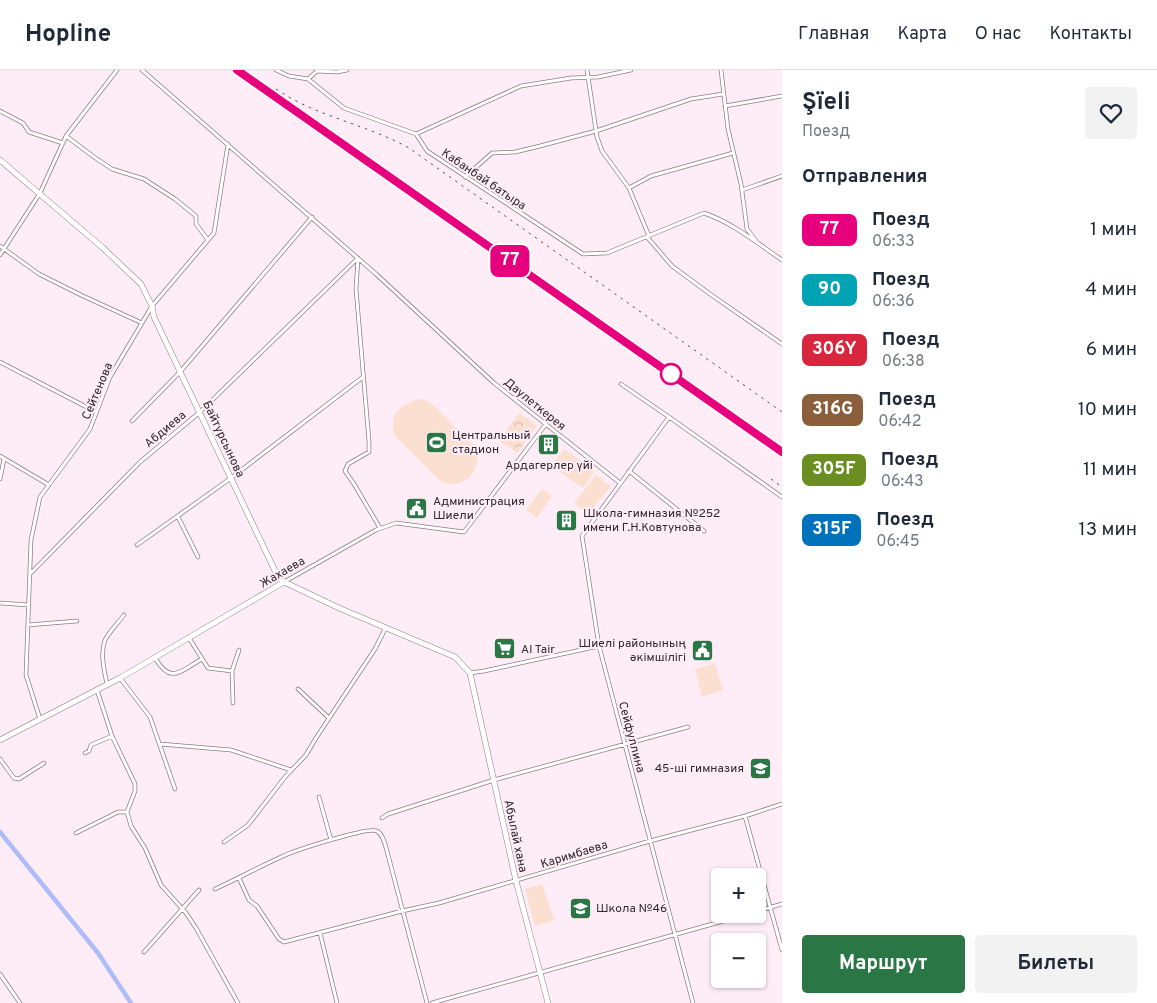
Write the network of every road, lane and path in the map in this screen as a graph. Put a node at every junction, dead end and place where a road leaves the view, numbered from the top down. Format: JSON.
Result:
{"nodes":[{"id":1,"x":117,"y":70,"type":"edge"},
{"id":2,"x":142,"y":70,"type":"edge"},
{"id":3,"x":276,"y":70,"type":"edge"},
{"id":4,"x":323,"y":70,"type":"edge"},
{"id":5,"x":347,"y":70,"type":"edge"},
{"id":6,"x":587,"y":70,"type":"edge"},
{"id":7,"x":631,"y":70,"type":"edge"},
{"id":8,"x":720,"y":70,"type":"edge"},
{"id":9,"x":589,"y":77,"type":"junction"},
{"id":10,"x":308,"y":79,"type":"junction"},
{"id":11,"x":723,"y":94,"type":"junction"},
{"id":12,"x":782,"y":96,"type":"edge"},
{"id":13,"x":725,"y":106,"type":"junction"},
{"id":14,"x":0,"y":110,"type":"edge"},
{"id":15,"x":596,"y":131,"type":"junction"},
{"id":16,"x":416,"y":134,"type":"junction"},
{"id":17,"x":66,"y":136,"type":"junction"},
{"id":18,"x":63,"y":143,"type":"junction"},
{"id":19,"x":228,"y":144,"type":"junction"},
{"id":20,"x":734,"y":153,"type":"junction"},
{"id":21,"x":0,"y":160,"type":"edge"},
{"id":22,"x":782,"y":176,"type":"edge"},
{"id":23,"x":465,"y":177,"type":"junction"},
{"id":24,"x":629,"y":188,"type":"junction"},
{"id":25,"x":742,"y":190,"type":"junction"},
{"id":26,"x":40,"y":193,"type":"junction"},
{"id":27,"x":312,"y":217,"type":"junction"},
{"id":28,"x":648,"y":237,"type":"junction"},
{"id":29,"x":208,"y":240,"type":"junction"},
{"id":30,"x":758,"y":244,"type":"junction"},
{"id":31,"x":0,"y":246,"type":"edge"},
{"id":32,"x":4,"y":249,"type":"junction"},
{"id":33,"x":0,"y":255,"type":"edge"},
{"id":34,"x":358,"y":258,"type":"junction"},
{"id":35,"x":782,"y":260,"type":"edge"},
{"id":36,"x":152,"y":306,"type":"junction"},
{"id":37,"x":142,"y":323,"type":"junction"},
{"id":38,"x":782,"y":344,"type":"edge"},
{"id":39,"x":0,"y":362,"type":"edge"},
{"id":40,"x":180,"y":372,"type":"junction"},
{"id":41,"x":364,"y":377,"type":"junction"},
{"id":42,"x":621,"y":384,"type":"dead end"},
{"id":43,"x":96,"y":412,"type":"junction"},
{"id":44,"x":200,"y":412,"type":"junction"},
{"id":45,"x":669,"y":417,"type":"junction"},
{"id":46,"x":132,"y":421,"type":"dead end"},
{"id":47,"x":546,"y":424,"type":"junction"},
{"id":48,"x":2,"y":458,"type":"edge"},
{"id":49,"x":629,"y":471,"type":"junction"},
{"id":50,"x":0,"y":478,"type":"edge"},
{"id":51,"x":231,"y":478,"type":"junction"},
{"id":52,"x":620,"y":483,"type":"junction"},
{"id":53,"x":49,"y":485,"type":"junction"},
{"id":54,"x":782,"y":497,"type":"edge"},
{"id":55,"x":178,"y":517,"type":"junction"},
{"id":56,"x":380,"y":528,"type":"junction"},
{"id":57,"x":704,"y":531,"type":"dead end"},
{"id":58,"x":137,"y":545,"type":"dead end"},
{"id":59,"x":198,"y":557,"type":"dead end"},
{"id":60,"x":30,"y":575,"type":"junction"},
{"id":61,"x":284,"y":582,"type":"junction"},
{"id":62,"x":0,"y":603,"type":"edge"},
{"id":63,"x":28,"y":605,"type":"junction"},
{"id":64,"x":124,"y":615,"type":"dead end"},
{"id":65,"x":77,"y":621,"type":"dead end"},
{"id":66,"x":28,"y":624,"type":"junction"},
{"id":67,"x":386,"y":627,"type":"junction"},
{"id":68,"x":188,"y":638,"type":"junction"},
{"id":69,"x":599,"y":646,"type":"junction"},
{"id":70,"x":239,"y":650,"type":"dead end"},
{"id":71,"x":155,"y":657,"type":"junction"},
{"id":72,"x":202,"y":659,"type":"junction"},
{"id":73,"x":232,"y":671,"type":"junction"},
{"id":74,"x":470,"y":673,"type":"junction"},
{"id":75,"x":120,"y":678,"type":"junction"},
{"id":76,"x":106,"y":684,"type":"junction"},
{"id":77,"x":298,"y":689,"type":"dead end"},
{"id":78,"x":97,"y":690,"type":"junction"},
{"id":79,"x":233,"y":703,"type":"dead end"},
{"id":80,"x":329,"y":718,"type":"junction"},
{"id":81,"x":40,"y":719,"type":"junction"},
{"id":82,"x":688,"y":727,"type":"dead end"},
{"id":83,"x":112,"y":736,"type":"junction"},
{"id":84,"x":0,"y":740,"type":"edge"},
{"id":85,"x":624,"y":743,"type":"junction"},
{"id":86,"x":160,"y":744,"type":"junction"},
{"id":87,"x":85,"y":753,"type":"dead end"},
{"id":88,"x":0,"y":759,"type":"edge"},
{"id":89,"x":44,"y":763,"type":"dead end"},
{"id":90,"x":291,"y":771,"type":"junction"},
{"id":91,"x":494,"y":780,"type":"junction"},
{"id":92,"x":175,"y":790,"type":"dead end"},
{"id":93,"x":319,"y":797,"type":"dead end"},
{"id":94,"x":782,"y":804,"type":"edge"},
{"id":95,"x":127,"y":812,"type":"junction"},
{"id":96,"x":745,"y":816,"type":"junction"},
{"id":97,"x":382,"y":818,"type":"dead end"},
{"id":98,"x":76,"y":833,"type":"dead end"},
{"id":99,"x":331,"y":840,"type":"junction"},
{"id":100,"x":650,"y":841,"type":"junction"},
{"id":101,"x":224,"y":842,"type":"dead end"},
{"id":102,"x":238,"y":878,"type":"junction"},
{"id":103,"x":516,"y":881,"type":"junction"},
{"id":104,"x":215,"y":889,"type":"dead end"},
{"id":105,"x":198,"y":890,"type":"dead end"},
{"id":106,"x":782,"y":904,"type":"edge"},
{"id":107,"x":771,"y":907,"type":"junction"},
{"id":108,"x":182,"y":909,"type":"junction"},
{"id":109,"x":766,"y":909,"type":"edge"},
{"id":110,"x":402,"y":910,"type":"junction"},
{"id":111,"x":715,"y":923,"type":"edge"},
{"id":112,"x":320,"y":933,"type":"junction"},
{"id":113,"x":674,"y":934,"type":"junction"},
{"id":114,"x":782,"y":950,"type":"edge"},
{"id":115,"x":144,"y":952,"type":"dead end"},
{"id":116,"x":540,"y":971,"type":"junction"},
{"id":117,"x":0,"y":974,"type":"edge"},
{"id":118,"x":20,"y":1003,"type":"edge"},
{"id":119,"x":238,"y":1003,"type":"edge"},
{"id":120,"x":337,"y":1003,"type":"edge"},
{"id":121,"x":427,"y":1003,"type":"edge"},
{"id":122,"x":432,"y":1003,"type":"edge"},
{"id":123,"x":548,"y":1003,"type":"edge"},
{"id":124,"x":693,"y":1003,"type":"edge"}],
"edges":[{"from":1,"to":17,"type":"street"},
{"from":2,"to":19,"type":"street","name":"Даулеткерея"},
{"from":3,"to":10,"type":"street"},
{"from":4,"to":5,"type":"street"},
{"from":4,"to":10,"type":"street"},
{"from":6,"to":9,"type":"street"},
{"from":7,"to":9,"type":"street"},
{"from":8,"to":11,"type":"street"},
{"from":9,"to":15,"type":"street"},
{"from":9,"to":16,"type":"street"},
{"from":10,"to":16,"type":"street"},
{"from":11,"to":13,"type":"street"},
{"from":11,"to":15,"type":"street"},
{"from":12,"to":13,"type":"street"},
{"from":13,"to":20,"type":"street"},
{"from":14,"to":18,"type":"street"},
{"from":15,"to":23,"type":"street"},
{"from":15,"to":24,"type":"street"},
{"from":16,"to":23,"type":"street","name":"Кабанбай батыра"},
{"from":17,"to":18,"type":"street"},
{"from":17,"to":29,"type":"street"},
{"from":18,"to":26,"type":"street"},
{"from":19,"to":27,"type":"street","name":"Даулеткерея"},
{"from":19,"to":29,"type":"street","name":"Сейтенова"},
{"from":20,"to":24,"type":"street"},
{"from":20,"to":25,"type":"street"},
{"from":21,"to":26,"type":"main road","name":"Байтурсынова"},
{"from":22,"to":25,"type":"street"},
{"from":23,"to":28,"type":"street","name":"Кабанбай батыра"},
{"from":24,"to":28,"type":"street"},
{"from":25,"to":30,"type":"street"},
{"from":26,"to":32,"type":"street"},
{"from":26,"to":36,"type":"main road","name":"Байтурсынова"},
{"from":27,"to":34,"type":"street","name":"Даулеткерея"},
{"from":27,"to":40,"type":"street"},
{"from":28,"to":30,"type":"street","name":"Кабанбай батыра"},
{"from":28,"to":38,"type":"street"},
{"from":29,"to":36,"type":"street","name":"Сейтенова"},
{"from":30,"to":35,"type":"street"},
{"from":31,"to":32,"type":"street"},
{"from":32,"to":33,"type":"street"},
{"from":32,"to":37,"type":"street"},
{"from":34,"to":41,"type":"street"},
{"from":34,"to":44,"type":"street","name":"Абдиева"},
{"from":34,"to":47,"type":"street","name":"Даулеткерея"},
{"from":36,"to":37,"type":"street","name":"Сейтенова"},
{"from":36,"to":40,"type":"main road","name":"Байтурсынова"},
{"from":37,"to":43,"type":"street","name":"Сейтенова"},
{"from":39,"to":43,"type":"street"},
{"from":40,"to":44,"type":"main road","name":"Байтурсынова"},
{"from":40,"to":46,"type":"street"},
{"from":41,"to":51,"type":"street"},
{"from":41,"to":56,"type":"street"},
{"from":42,"to":45,"type":"street"},
{"from":43,"to":53,"type":"street","name":"Сейтенова"},
{"from":44,"to":51,"type":"main road","name":"Байтурсынова"},
{"from":44,"to":60,"type":"street","name":"Абдиева"},
{"from":45,"to":49,"type":"street"},
{"from":45,"to":54,"type":"street"},
{"from":47,"to":52,"type":"street","name":"Даулеткерея"},
{"from":47,"to":56,"type":"street","name":"Жахаева"},
{"from":48,"to":50,"type":"street"},
{"from":48,"to":53,"type":"street"},
{"from":49,"to":52,"type":"street"},
{"from":49,"to":57,"type":"street"},
{"from":51,"to":55,"type":"street"},
{"from":51,"to":61,"type":"main road","name":"Байтурсынова"},
{"from":52,"to":69,"type":"street","name":"Сейфуллина"},
{"from":53,"to":60,"type":"street","name":"Сейтенова"},
{"from":55,"to":58,"type":"street"},
{"from":55,"to":59,"type":"street"},
{"from":56,"to":61,"type":"street","name":"Жахаева"},
{"from":60,"to":63,"type":"street","name":"Сейтенова"},
{"from":61,"to":67,"type":"main road"},
{"from":61,"to":68,"type":"main road","name":"Жахаева"},
{"from":62,"to":63,"type":"street"},
{"from":63,"to":66,"type":"street","name":"Сейтенова"},
{"from":64,"to":76,"type":"street"},
{"from":65,"to":66,"type":"street"},
{"from":66,"to":81,"type":"street","name":"Сейтенова"},
{"from":67,"to":74,"type":"main road"},
{"from":67,"to":80,"type":"street"},
{"from":68,"to":71,"type":"main road","name":"Жахаева"},
{"from":68,"to":72,"type":"street"},
{"from":69,"to":74,"type":"street"},
{"from":69,"to":85,"type":"street","name":"Сейфуллина"},
{"from":70,"to":73,"type":"street"},
{"from":71,"to":72,"type":"street"},
{"from":71,"to":75,"type":"main road","name":"Жахаева"},
{"from":72,"to":73,"type":"street"},
{"from":73,"to":79,"type":"street"},
{"from":74,"to":91,"type":"main road","name":"Абылай хана"},
{"from":75,"to":76,"type":"main road","name":"Жахаева"},
{"from":75,"to":86,"type":"street"},
{"from":76,"to":78,"type":"main road","name":"Жахаева"},
{"from":77,"to":80,"type":"street"},
{"from":78,"to":81,"type":"main road","name":"Жахаева"},
{"from":78,"to":83,"type":"street"},
{"from":80,"to":90,"type":"street"},
{"from":81,"to":84,"type":"main road","name":"Жахаева"},
{"from":82,"to":85,"type":"street"},
{"from":83,"to":87,"type":"street"},
{"from":83,"to":95,"type":"street"},
{"from":85,"to":91,"type":"street"},
{"from":85,"to":100,"type":"street","name":"Сейфуллина"},
{"from":86,"to":90,"type":"street"},
{"from":86,"to":92,"type":"street"},
{"from":88,"to":89,"type":"street"},
{"from":90,"to":101,"type":"street"},
{"from":91,"to":97,"type":"street"},
{"from":91,"to":103,"type":"main road","name":"Абылай хана"},
{"from":93,"to":99,"type":"street"},
{"from":94,"to":96,"type":"street","name":"Каримбаева"},
{"from":95,"to":98,"type":"street"},
{"from":95,"to":108,"type":"street"},
{"from":96,"to":100,"type":"street","name":"Каримбаева"},
{"from":96,"to":107,"type":"street"},
{"from":99,"to":102,"type":"street"},
{"from":99,"to":110,"type":"street"},
{"from":100,"to":103,"type":"street","name":"Каримбаева"},
{"from":100,"to":113,"type":"street","name":"Сейфуллина"},
{"from":102,"to":104,"type":"street"},
{"from":102,"to":112,"type":"street","name":"Каримбаева"},
{"from":103,"to":110,"type":"street","name":"Каримбаева"},
{"from":103,"to":116,"type":"main road","name":"Абылай хана"},
{"from":105,"to":108,"type":"street"},
{"from":106,"to":107,"type":"street"},
{"from":107,"to":109,"type":"street"},
{"from":107,"to":114,"type":"street"},
{"from":108,"to":115,"type":"street"},
{"from":108,"to":119,"type":"street"},
{"from":110,"to":112,"type":"street","name":"Каримбаева"},
{"from":110,"to":121,"type":"street"},
{"from":111,"to":113,"type":"street"},
{"from":112,"to":120,"type":"street"},
{"from":113,"to":116,"type":"street"},
{"from":113,"to":124,"type":"street","name":"Сейфуллина"},
{"from":116,"to":122,"type":"street"},
{"from":116,"to":123,"type":"main road","name":"Абылай хана"},
{"from":117,"to":118,"type":"street"}]}
